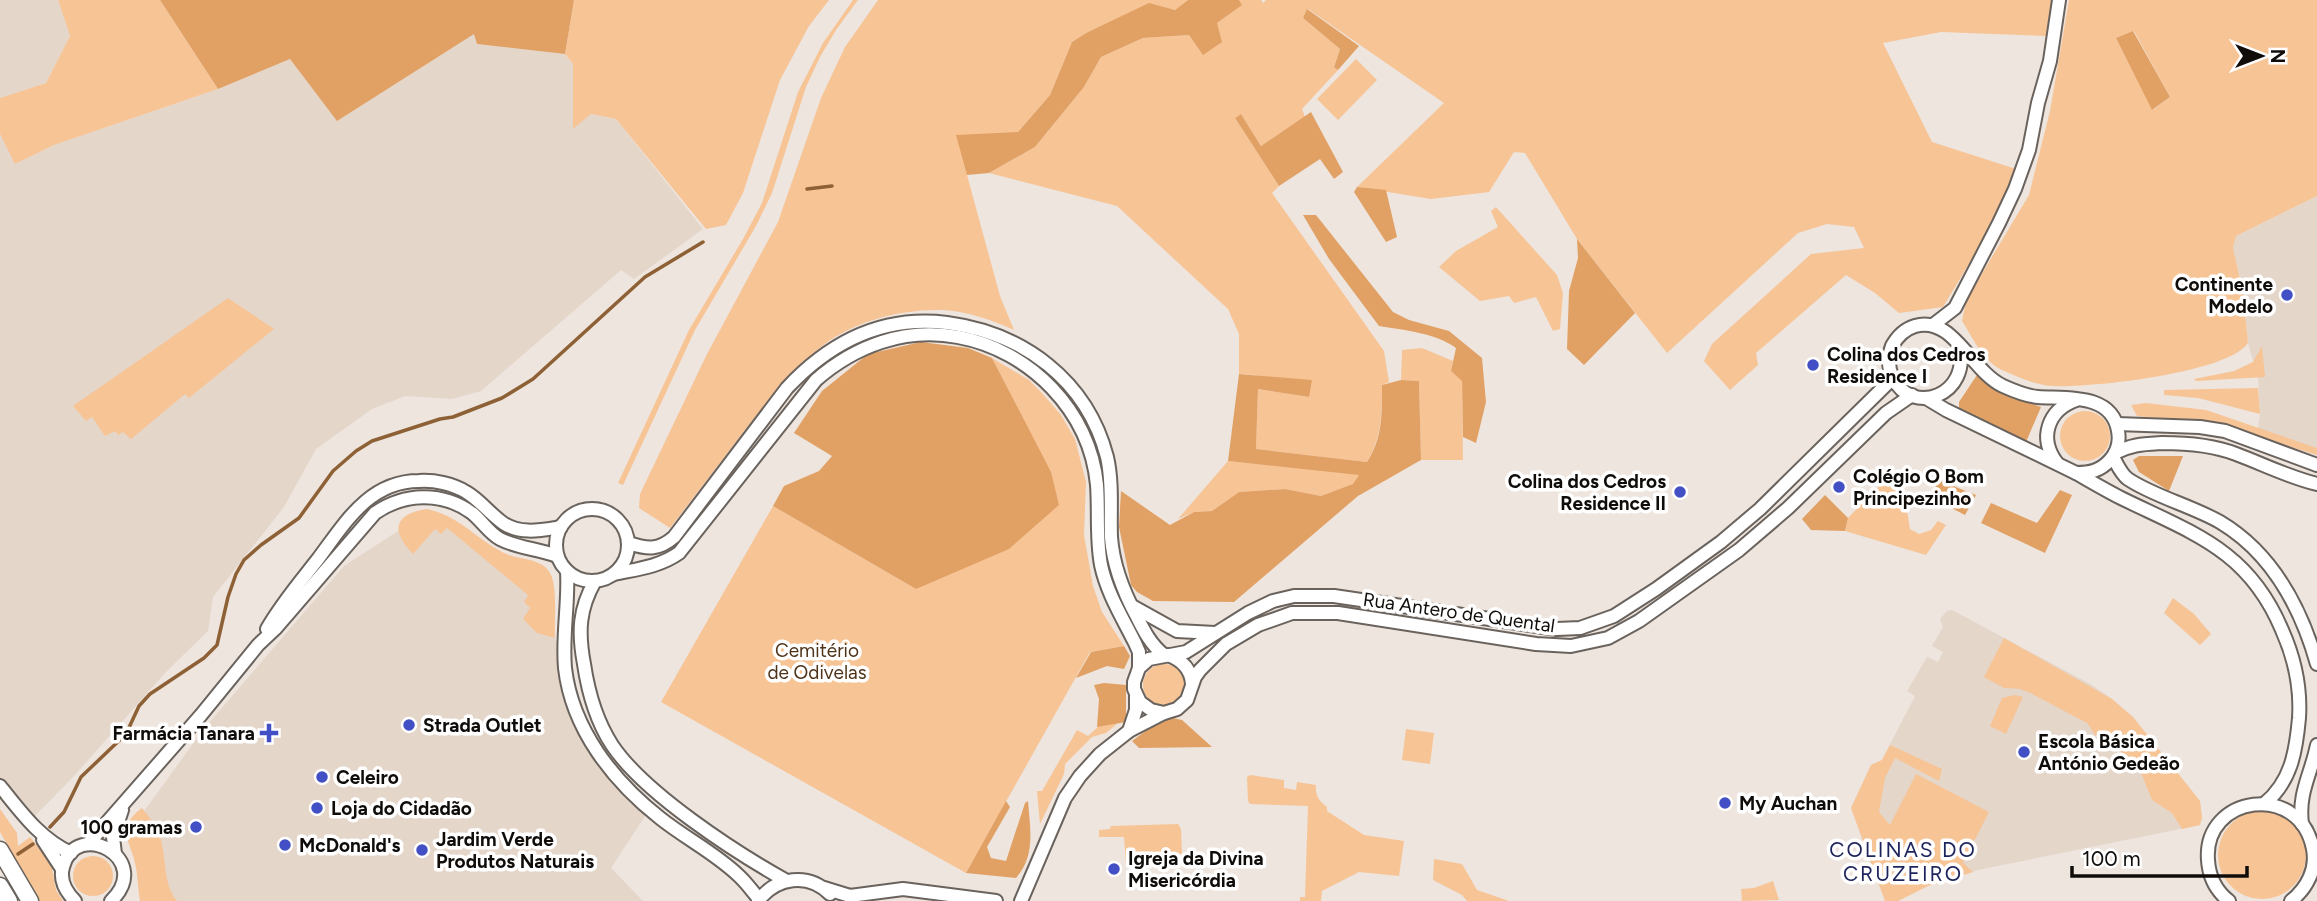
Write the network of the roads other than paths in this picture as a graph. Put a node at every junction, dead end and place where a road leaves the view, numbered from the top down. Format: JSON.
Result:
{"nodes":[{"id":1,"x":2059,"y":0,"type":"edge"},
{"id":2,"x":1955,"y":308,"type":"junction"},
{"id":3,"x":1933,"y":325,"type":"junction"},
{"id":4,"x":1957,"y":343,"type":"junction"},
{"id":5,"x":1893,"y":378,"type":"junction"},
{"id":6,"x":1912,"y":395,"type":"junction"},
{"id":7,"x":1926,"y":398,"type":"junction"},
{"id":8,"x":2077,"y":400,"type":"junction"},
{"id":9,"x":2117,"y":424,"type":"junction"},
{"id":10,"x":2114,"y":455,"type":"junction"},
{"id":11,"x":2058,"y":463,"type":"junction"},
{"id":12,"x":2317,"y":466,"type":"edge"},
{"id":13,"x":2076,"y":472,"type":"junction"},
{"id":14,"x":2317,"y":484,"type":"edge"},
{"id":15,"x":561,"y":527,"type":"junction"},
{"id":16,"x":628,"y":543,"type":"junction"},
{"id":17,"x":557,"y":556,"type":"junction"},
{"id":18,"x":567,"y":571,"type":"junction"},
{"id":19,"x":614,"y":574,"type":"junction"},
{"id":20,"x":595,"y":581,"type":"junction"},
{"id":21,"x":1131,"y":606,"type":"junction"},
{"id":22,"x":1216,"y":633,"type":"junction"},
{"id":23,"x":258,"y":645,"type":"junction"},
{"id":24,"x":1166,"y":655,"type":"junction"},
{"id":25,"x":2317,"y":664,"type":"edge"},
{"id":26,"x":1139,"y":668,"type":"junction"},
{"id":27,"x":1192,"y":685,"type":"junction"},
{"id":28,"x":1136,"y":696,"type":"junction"},
{"id":29,"x":1164,"y":713,"type":"junction"},
{"id":30,"x":1129,"y":731,"type":"junction"},
{"id":31,"x":2317,"y":745,"type":"edge"},
{"id":32,"x":0,"y":786,"type":"edge"},
{"id":33,"x":2264,"y":804,"type":"junction"},
{"id":34,"x":124,"y":805,"type":"junction"},
{"id":35,"x":2302,"y":824,"type":"junction"},
{"id":36,"x":35,"y":828,"type":"junction"},
{"id":37,"x":88,"y":844,"type":"junction"},
{"id":38,"x":0,"y":850,"type":"edge"},
{"id":39,"x":71,"y":853,"type":"junction"},
{"id":40,"x":116,"y":853,"type":"junction"},
{"id":41,"x":62,"y":869,"type":"junction"},
{"id":42,"x":785,"y":880,"type":"junction"},
{"id":43,"x":2308,"y":881,"type":"junction"},
{"id":44,"x":122,"y":885,"type":"junction"},
{"id":45,"x":0,"y":886,"type":"edge"},
{"id":46,"x":824,"y":888,"type":"junction"},
{"id":47,"x":127,"y":900,"type":"edge"},
{"id":48,"x":759,"y":900,"type":"edge"},
{"id":49,"x":9,"y":901,"type":"edge"},
{"id":50,"x":30,"y":901,"type":"edge"},
{"id":51,"x":75,"y":901,"type":"edge"},
{"id":52,"x":111,"y":901,"type":"edge"},
{"id":53,"x":836,"y":901,"type":"edge"},
{"id":54,"x":996,"y":901,"type":"edge"},
{"id":55,"x":1021,"y":901,"type":"edge"},
{"id":56,"x":2230,"y":901,"type":"edge"},
{"id":57,"x":2291,"y":901,"type":"edge"},
{"id":58,"x":2308,"y":901,"type":"edge"}],
"edges":[{"from":1,"to":2,"type":"main road"},
{"from":2,"to":3,"type":"main road"},
{"from":2,"to":4,"type":"main road"},
{"from":3,"to":4,"type":"main road"},
{"from":3,"to":5,"type":"main road"},
{"from":4,"to":7,"type":"main road"},
{"from":4,"to":8,"type":"main road"},
{"from":5,"to":6,"type":"main road"},
{"from":5,"to":22,"type":"main road","name":"Rua Antero de Quental"},
{"from":6,"to":7,"type":"main road"},
{"from":6,"to":27,"type":"main road","name":"Rua Antero de Quental"},
{"from":7,"to":11,"type":"main road"},
{"from":8,"to":9,"type":"main road"},
{"from":8,"to":11,"type":"main road"},
{"from":9,"to":10,"type":"main road"},
{"from":9,"to":12,"type":"main road"},
{"from":10,"to":13,"type":"main road"},
{"from":10,"to":14,"type":"main road"},
{"from":10,"to":25,"type":"main road"},
{"from":11,"to":13,"type":"main road"},
{"from":13,"to":33,"type":"main road"},
{"from":15,"to":16,"type":"main road"},
{"from":15,"to":17,"type":"main road"},
{"from":15,"to":23,"type":"main road"},
{"from":16,"to":19,"type":"main road"},
{"from":16,"to":21,"type":"main road"},
{"from":17,"to":18,"type":"main road"},
{"from":17,"to":23,"type":"main road"},
{"from":18,"to":20,"type":"main road"},
{"from":18,"to":48,"type":"main road"},
{"from":19,"to":20,"type":"main road"},
{"from":19,"to":26,"type":"main road"},
{"from":20,"to":42,"type":"main road"},
{"from":21,"to":22,"type":"main road"},
{"from":21,"to":24,"type":"main road"},
{"from":22,"to":24,"type":"main road","name":"Rua Antero de Quental"},
{"from":23,"to":34,"type":"main road"},
{"from":24,"to":26,"type":"main road","name":"Rua Antero de Quental"},
{"from":24,"to":27,"type":"main road"},
{"from":26,"to":28,"type":"main road"},
{"from":27,"to":29,"type":"main road","name":"Rua Antero de Quental"},
{"from":28,"to":29,"type":"main road"},
{"from":28,"to":30,"type":"main road"},
{"from":29,"to":30,"type":"main road","name":"Rua Antero de Quental"},
{"from":30,"to":55,"type":"main road"},
{"from":31,"to":35,"type":"main road"},
{"from":32,"to":36,"type":"main road"},
{"from":33,"to":35,"type":"main road"},
{"from":33,"to":56,"type":"main road"},
{"from":34,"to":37,"type":"main road"},
{"from":34,"to":40,"type":"main road"},
{"from":35,"to":43,"type":"main road"},
{"from":36,"to":39,"type":"main road"},
{"from":36,"to":41,"type":"main road"},
{"from":37,"to":39,"type":"main road"},
{"from":37,"to":40,"type":"main road"},
{"from":38,"to":50,"type":"highway"},
{"from":39,"to":41,"type":"main road"},
{"from":40,"to":44,"type":"main road"},
{"from":41,"to":51,"type":"main road"},
{"from":42,"to":46,"type":"main road"},
{"from":42,"to":48,"type":"main road"},
{"from":43,"to":57,"type":"main road"},
{"from":43,"to":58,"type":"main road"},
{"from":44,"to":47,"type":"main road"},
{"from":44,"to":52,"type":"main road"},
{"from":45,"to":49,"type":"highway"},
{"from":46,"to":53,"type":"main road"},
{"from":46,"to":54,"type":"main road"}]}
